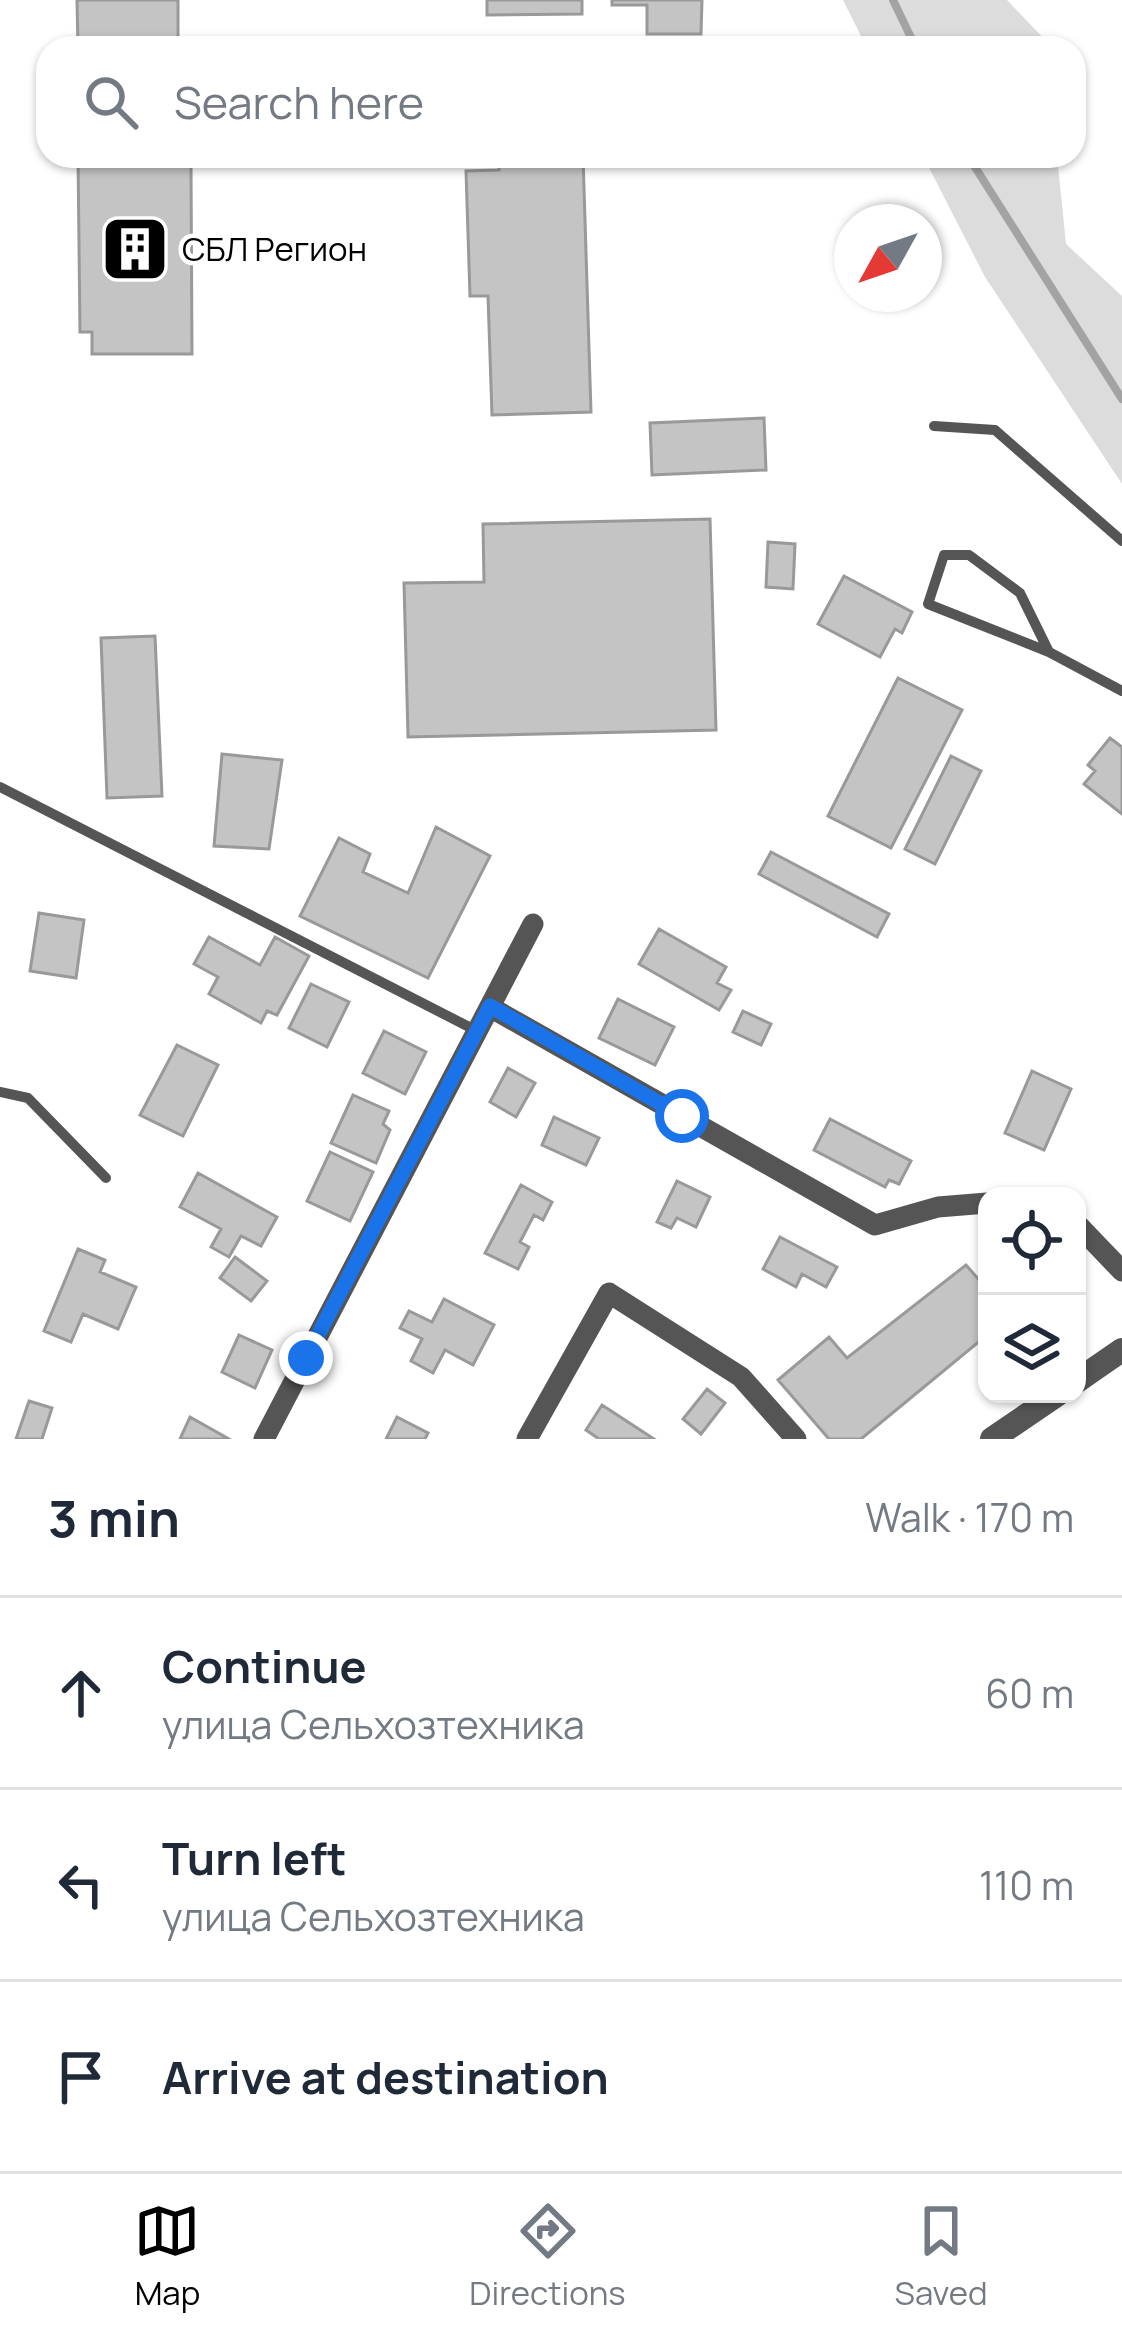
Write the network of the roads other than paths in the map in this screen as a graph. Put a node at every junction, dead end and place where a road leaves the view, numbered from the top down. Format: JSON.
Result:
{"nodes":[{"id":1,"x":934,"y":426,"type":"dead end"},
{"id":2,"x":1122,"y":541,"type":"edge"},
{"id":3,"x":1049,"y":652,"type":"junction"},
{"id":4,"x":1122,"y":691,"type":"edge"},
{"id":5,"x":0,"y":787,"type":"edge"},
{"id":6,"x":533,"y":924,"type":"dead end"},
{"id":7,"x":490,"y":1006,"type":"junction"},
{"id":8,"x":477,"y":1031,"type":"junction"},
{"id":9,"x":0,"y":1092,"type":"edge"},
{"id":10,"x":106,"y":1178,"type":"dead end"},
{"id":11,"x":978,"y":1204,"type":"edge"},
{"id":12,"x":1086,"y":1233,"type":"edge"},
{"id":13,"x":1122,"y":1271,"type":"edge"},
{"id":14,"x":1122,"y":1350,"type":"edge"},
{"id":15,"x":1086,"y":1375,"type":"edge"},
{"id":16,"x":1045,"y":1403,"type":"edge"},
{"id":17,"x":264,"y":1439,"type":"edge"},
{"id":18,"x":527,"y":1439,"type":"edge"},
{"id":19,"x":796,"y":1439,"type":"edge"},
{"id":20,"x":992,"y":1439,"type":"edge"}],
"edges":[{"from":1,"to":2,"type":"lane"},
{"from":3,"to":3,"type":"lane"},
{"from":3,"to":4,"type":"lane"},
{"from":5,"to":8,"type":"lane"},
{"from":6,"to":7,"type":"street"},
{"from":7,"to":8,"type":"street"},
{"from":7,"to":11,"type":"street"},
{"from":8,"to":17,"type":"street"},
{"from":9,"to":10,"type":"lane"},
{"from":12,"to":13,"type":"street"},
{"from":14,"to":15,"type":"street"},
{"from":16,"to":20,"type":"street"},
{"from":18,"to":19,"type":"street"}]}
